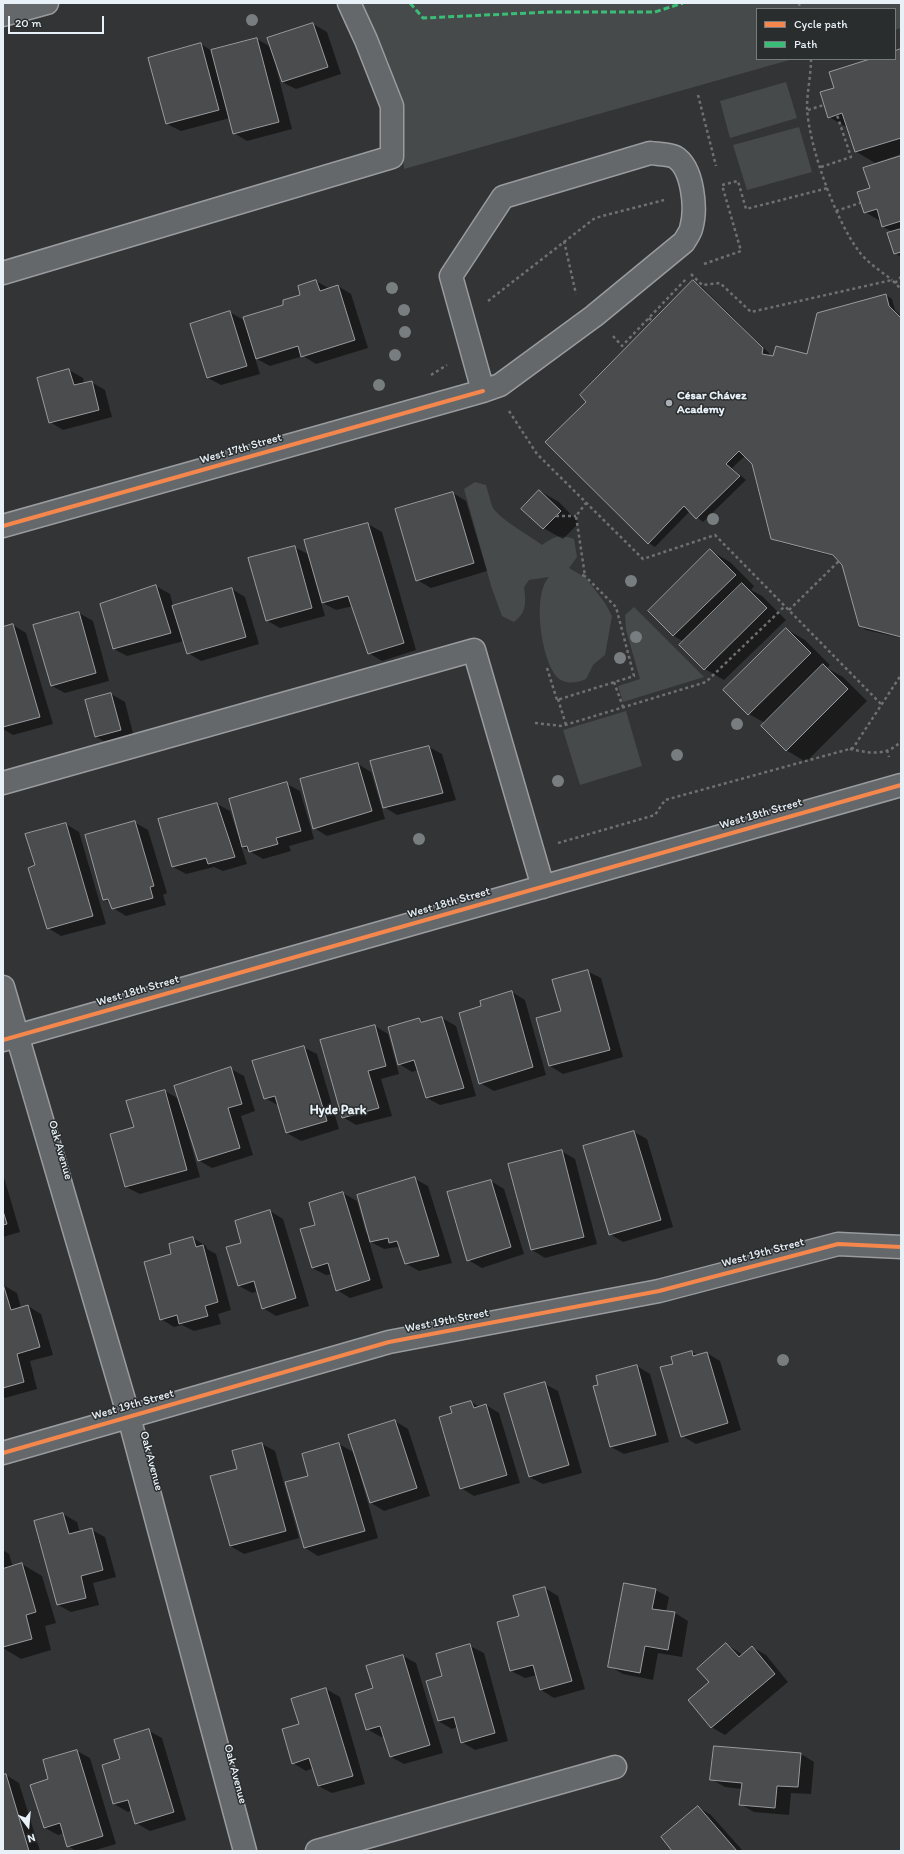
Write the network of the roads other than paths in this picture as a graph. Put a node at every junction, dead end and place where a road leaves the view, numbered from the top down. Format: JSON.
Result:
{"nodes":[{"id":1,"x":47,"y":3,"type":"edge"},
{"id":2,"x":349,"y":3,"type":"edge"},
{"id":3,"x":3,"y":15,"type":"edge"},
{"id":4,"x":3,"y":273,"type":"edge"},
{"id":5,"x":492,"y":388,"type":"junction"},
{"id":6,"x":3,"y":526,"type":"edge"},
{"id":7,"x":3,"y":783,"type":"edge"},
{"id":8,"x":901,"y":785,"type":"edge"},
{"id":9,"x":543,"y":887,"type":"junction"},
{"id":10,"x":3,"y":987,"type":"edge"},
{"id":11,"x":10,"y":1038,"type":"edge"},
{"id":12,"x":901,"y":1247,"type":"edge"},
{"id":13,"x":129,"y":1417,"type":"junction"},
{"id":14,"x":3,"y":1453,"type":"edge"},
{"id":15,"x":615,"y":1767,"type":"dead end"},
{"id":16,"x":245,"y":1851,"type":"edge"},
{"id":17,"x":317,"y":1851,"type":"edge"}],
"edges":[{"from":1,"to":3,"type":"street"},
{"from":2,"to":4,"type":"street"},
{"from":5,"to":5,"type":"street"},
{"from":5,"to":6,"type":"street","name":"West 17th Street"},
{"from":7,"to":9,"type":"street"},
{"from":8,"to":9,"type":"street","name":"West 18th Street"},
{"from":9,"to":11,"type":"street","name":"West 18th Street"},
{"from":10,"to":11,"type":"street","name":"Oak Avenue"},
{"from":11,"to":13,"type":"street","name":"Oak Avenue"},
{"from":12,"to":13,"type":"street","name":"West 19th Street"},
{"from":13,"to":14,"type":"street","name":"West 19th Street"},
{"from":13,"to":16,"type":"street","name":"Oak Avenue"},
{"from":15,"to":17,"type":"street"}]}
